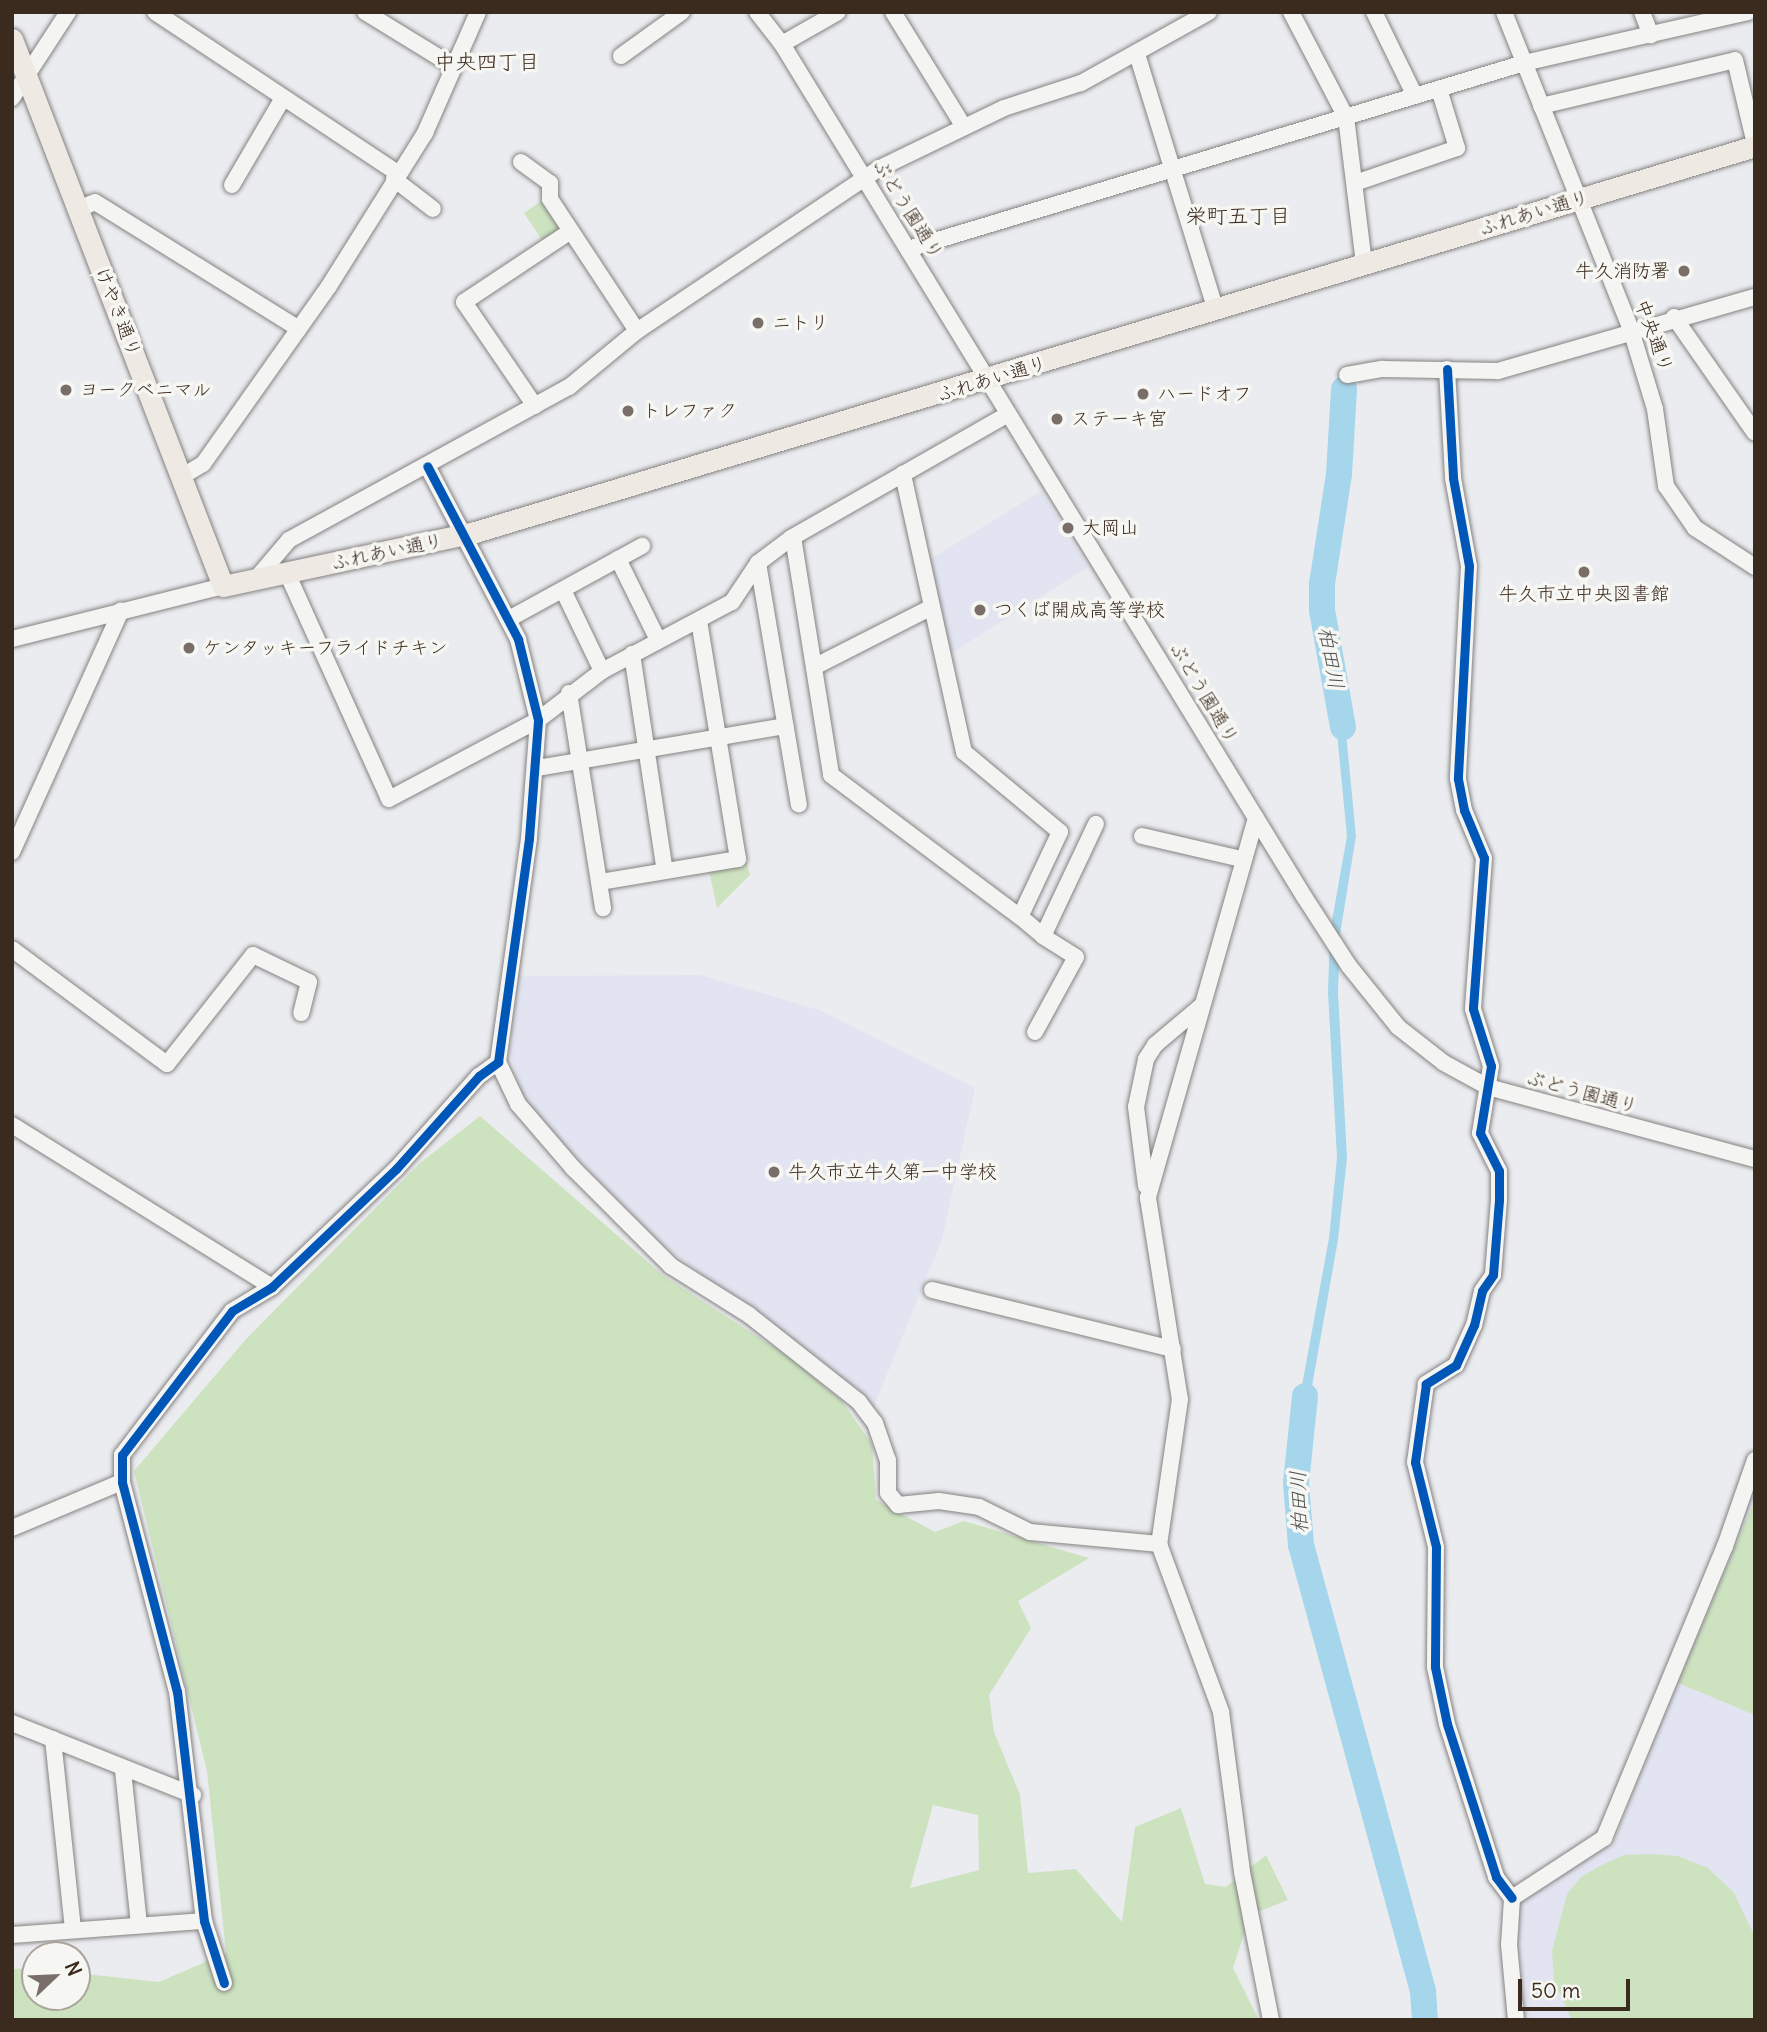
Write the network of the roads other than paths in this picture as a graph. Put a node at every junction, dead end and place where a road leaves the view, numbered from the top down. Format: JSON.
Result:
{"nodes":[{"id":1,"x":68,"y":12,"type":"edge"},
{"id":2,"x":155,"y":12,"type":"edge"},
{"id":3,"x":365,"y":12,"type":"edge"},
{"id":4,"x":478,"y":12,"type":"edge"},
{"id":5,"x":757,"y":12,"type":"edge"},
{"id":6,"x":838,"y":12,"type":"edge"},
{"id":7,"x":893,"y":12,"type":"edge"},
{"id":8,"x":1209,"y":12,"type":"edge"},
{"id":9,"x":1291,"y":12,"type":"edge"},
{"id":10,"x":1374,"y":12,"type":"edge"},
{"id":11,"x":1504,"y":12,"type":"edge"},
{"id":12,"x":1642,"y":12,"type":"edge"},
{"id":13,"x":1748,"y":12,"type":"edge"},
{"id":14,"x":673,"y":15,"type":"edge"},
{"id":15,"x":1650,"y":35,"type":"junction"},
{"id":16,"x":12,"y":38,"type":"edge"},
{"id":17,"x":782,"y":44,"type":"junction"},
{"id":18,"x":1138,"y":54,"type":"junction"},
{"id":19,"x":621,"y":56,"type":"dead end"},
{"id":20,"x":1524,"y":63,"type":"junction"},
{"id":21,"x":453,"y":66,"type":"junction"},
{"id":22,"x":26,"y":75,"type":"junction"},
{"id":23,"x":1439,"y":89,"type":"junction"},
{"id":24,"x":1415,"y":96,"type":"junction"},
{"id":25,"x":12,"y":98,"type":"edge"},
{"id":26,"x":283,"y":99,"type":"junction"},
{"id":27,"x":1541,"y":106,"type":"junction"},
{"id":28,"x":1346,"y":117,"type":"junction"},
{"id":29,"x":964,"y":127,"type":"junction"},
{"id":30,"x":1755,"y":145,"type":"edge"},
{"id":31,"x":521,"y":162,"type":"dead end"},
{"id":32,"x":1172,"y":169,"type":"junction"},
{"id":33,"x":395,"y":176,"type":"junction"},
{"id":34,"x":864,"y":179,"type":"junction"},
{"id":35,"x":1354,"y":183,"type":"junction"},
{"id":36,"x":232,"y":186,"type":"dead end"},
{"id":37,"x":1577,"y":200,"type":"junction"},
{"id":38,"x":78,"y":209,"type":"junction"},
{"id":39,"x":433,"y":209,"type":"dead end"},
{"id":40,"x":571,"y":231,"type":"junction"},
{"id":41,"x":908,"y":249,"type":"junction"},
{"id":42,"x":1364,"y":264,"type":"junction"},
{"id":43,"x":1755,"y":297,"type":"edge"},
{"id":44,"x":1216,"y":311,"type":"junction"},
{"id":45,"x":1674,"y":317,"type":"junction"},
{"id":46,"x":299,"y":329,"type":"junction"},
{"id":47,"x":1631,"y":330,"type":"junction"},
{"id":48,"x":637,"y":331,"type":"junction"},
{"id":49,"x":1447,"y":369,"type":"junction"},
{"id":50,"x":1347,"y":375,"type":"dead end"},
{"id":51,"x":987,"y":381,"type":"junction"},
{"id":52,"x":536,"y":406,"type":"junction"},
{"id":53,"x":1008,"y":414,"type":"junction"},
{"id":54,"x":1755,"y":433,"type":"edge"},
{"id":55,"x":426,"y":466,"type":"junction"},
{"id":56,"x":903,"y":474,"type":"junction"},
{"id":57,"x":181,"y":477,"type":"junction"},
{"id":58,"x":464,"y":535,"type":"junction"},
{"id":59,"x":793,"y":537,"type":"junction"},
{"id":60,"x":642,"y":546,"type":"dead end"},
{"id":61,"x":618,"y":559,"type":"junction"},
{"id":62,"x":758,"y":563,"type":"junction"},
{"id":63,"x":1755,"y":568,"type":"edge"},
{"id":64,"x":287,"y":573,"type":"junction"},
{"id":65,"x":256,"y":579,"type":"junction"},
{"id":66,"x":223,"y":586,"type":"junction"},
{"id":67,"x":563,"y":590,"type":"junction"},
{"id":68,"x":932,"y":607,"type":"junction"},
{"id":69,"x":121,"y":611,"type":"junction"},
{"id":70,"x":509,"y":619,"type":"junction"},
{"id":71,"x":699,"y":621,"type":"junction"},
{"id":72,"x":12,"y":639,"type":"edge"},
{"id":73,"x":658,"y":639,"type":"junction"},
{"id":74,"x":632,"y":654,"type":"junction"},
{"id":75,"x":814,"y":667,"type":"junction"},
{"id":76,"x":602,"y":671,"type":"junction"},
{"id":77,"x":569,"y":693,"type":"junction"},
{"id":78,"x":538,"y":720,"type":"junction"},
{"id":79,"x":785,"y":726,"type":"junction"},
{"id":80,"x":719,"y":740,"type":"junction"},
{"id":81,"x":646,"y":752,"type":"junction"},
{"id":82,"x":578,"y":762,"type":"junction"},
{"id":83,"x":537,"y":768,"type":"junction"},
{"id":84,"x":799,"y":805,"type":"dead end"},
{"id":85,"x":1256,"y":818,"type":"junction"},
{"id":86,"x":1096,"y":824,"type":"dead end"},
{"id":87,"x":1142,"y":836,"type":"dead end"},
{"id":88,"x":12,"y":852,"type":"edge"},
{"id":89,"x":1242,"y":859,"type":"junction"},
{"id":90,"x":666,"y":871,"type":"junction"},
{"id":91,"x":600,"y":882,"type":"junction"},
{"id":92,"x":603,"y":908,"type":"dead end"},
{"id":93,"x":1017,"y":914,"type":"junction"},
{"id":94,"x":1043,"y":936,"type":"junction"},
{"id":95,"x":12,"y":948,"type":"edge"},
{"id":96,"x":1200,"y":1007,"type":"junction"},
{"id":97,"x":301,"y":1013,"type":"dead end"},
{"id":98,"x":1035,"y":1032,"type":"dead end"},
{"id":99,"x":498,"y":1062,"type":"junction"},
{"id":100,"x":1489,"y":1087,"type":"junction"},
{"id":101,"x":12,"y":1125,"type":"edge"},
{"id":102,"x":1755,"y":1159,"type":"edge"},
{"id":103,"x":1148,"y":1198,"type":"junction"},
{"id":104,"x":272,"y":1287,"type":"junction"},
{"id":105,"x":932,"y":1290,"type":"dead end"},
{"id":106,"x":1173,"y":1349,"type":"junction"},
{"id":107,"x":1755,"y":1460,"type":"edge"},
{"id":108,"x":122,"y":1482,"type":"junction"},
{"id":109,"x":12,"y":1528,"type":"edge"},
{"id":110,"x":1159,"y":1544,"type":"junction"},
{"id":111,"x":12,"y":1724,"type":"edge"},
{"id":112,"x":53,"y":1739,"type":"junction"},
{"id":113,"x":123,"y":1770,"type":"junction"},
{"id":114,"x":192,"y":1795,"type":"junction"},
{"id":115,"x":1512,"y":1898,"type":"junction"},
{"id":116,"x":204,"y":1921,"type":"junction"},
{"id":117,"x":139,"y":1925,"type":"junction"},
{"id":118,"x":74,"y":1930,"type":"junction"},
{"id":119,"x":12,"y":1935,"type":"edge"},
{"id":120,"x":224,"y":1983,"type":"dead end"},
{"id":121,"x":1271,"y":2020,"type":"edge"},
{"id":122,"x":1516,"y":2020,"type":"edge"}],
"edges":[{"from":1,"to":22,"type":"street"},
{"from":2,"to":26,"type":"street"},
{"from":3,"to":21,"type":"street"},
{"from":4,"to":21,"type":"street"},
{"from":5,"to":17,"type":"street","name":"ぶどう園通り"},
{"from":6,"to":17,"type":"street"},
{"from":7,"to":29,"type":"street"},
{"from":8,"to":18,"type":"street"},
{"from":9,"to":28,"type":"street"},
{"from":10,"to":24,"type":"street"},
{"from":11,"to":20,"type":"street","name":"中央通り"},
{"from":12,"to":15,"type":"street"},
{"from":13,"to":15,"type":"street"},
{"from":14,"to":19,"type":"street"},
{"from":15,"to":20,"type":"street"},
{"from":16,"to":22,"type":"main road","name":"けやき通り"},
{"from":17,"to":34,"type":"street","name":"ぶどう園通り"},
{"from":18,"to":29,"type":"street"},
{"from":18,"to":32,"type":"street"},
{"from":20,"to":23,"type":"street"},
{"from":20,"to":27,"type":"street","name":"中央通り"},
{"from":21,"to":33,"type":"street"},
{"from":22,"to":25,"type":"street"},
{"from":22,"to":38,"type":"main road","name":"けやき通り"},
{"from":23,"to":24,"type":"street"},
{"from":23,"to":35,"type":"street"},
{"from":24,"to":28,"type":"street"},
{"from":26,"to":33,"type":"street"},
{"from":26,"to":36,"type":"street"},
{"from":27,"to":30,"type":"street"},
{"from":27,"to":37,"type":"street","name":"中央通り"},
{"from":28,"to":32,"type":"street"},
{"from":28,"to":35,"type":"street"},
{"from":29,"to":34,"type":"street"},
{"from":30,"to":37,"type":"main road","name":"ふれあい通り"},
{"from":31,"to":40,"type":"street"},
{"from":32,"to":41,"type":"street"},
{"from":32,"to":44,"type":"street"},
{"from":33,"to":39,"type":"street"},
{"from":33,"to":46,"type":"street"},
{"from":34,"to":41,"type":"street","name":"ぶどう園通り"},
{"from":34,"to":48,"type":"street"},
{"from":35,"to":42,"type":"street"},
{"from":37,"to":42,"type":"main road","name":"ふれあい通り"},
{"from":37,"to":47,"type":"street","name":"中央通り"},
{"from":38,"to":46,"type":"street"},
{"from":38,"to":57,"type":"main road","name":"けやき通り"},
{"from":40,"to":48,"type":"street"},
{"from":40,"to":52,"type":"street"},
{"from":41,"to":51,"type":"street","name":"ぶどう園通り"},
{"from":42,"to":44,"type":"main road","name":"ふれあい通り"},
{"from":43,"to":45,"type":"street"},
{"from":44,"to":51,"type":"main road","name":"ふれあい通り"},
{"from":45,"to":47,"type":"street"},
{"from":45,"to":54,"type":"street"},
{"from":46,"to":57,"type":"street"},
{"from":47,"to":49,"type":"street"},
{"from":47,"to":63,"type":"street","name":"中央通り"},
{"from":48,"to":52,"type":"street"},
{"from":49,"to":50,"type":"street"},
{"from":49,"to":100,"type":"street"},
{"from":51,"to":53,"type":"street","name":"ぶどう園通り"},
{"from":51,"to":58,"type":"main road","name":"ふれあい通り"},
{"from":52,"to":55,"type":"street"},
{"from":53,"to":56,"type":"street"},
{"from":53,"to":85,"type":"street","name":"ぶどう園通り"},
{"from":55,"to":58,"type":"street"},
{"from":55,"to":65,"type":"street"},
{"from":56,"to":59,"type":"street"},
{"from":56,"to":68,"type":"street"},
{"from":57,"to":66,"type":"main road","name":"けやき通り"},
{"from":58,"to":64,"type":"main road","name":"ふれあい通り"},
{"from":58,"to":70,"type":"street"},
{"from":59,"to":62,"type":"street"},
{"from":59,"to":75,"type":"street"},
{"from":60,"to":61,"type":"street"},
{"from":61,"to":67,"type":"street"},
{"from":61,"to":73,"type":"street"},
{"from":62,"to":71,"type":"street"},
{"from":62,"to":79,"type":"street"},
{"from":64,"to":65,"type":"main road","name":"ふれあい通り"},
{"from":64,"to":78,"type":"street"},
{"from":65,"to":66,"type":"main road","name":"ふれあい通り"},
{"from":66,"to":69,"type":"street"},
{"from":67,"to":70,"type":"street"},
{"from":67,"to":76,"type":"street"},
{"from":68,"to":75,"type":"street"},
{"from":68,"to":93,"type":"street"},
{"from":69,"to":72,"type":"street"},
{"from":69,"to":88,"type":"street"},
{"from":70,"to":78,"type":"street"},
{"from":71,"to":73,"type":"street"},
{"from":71,"to":80,"type":"street"},
{"from":73,"to":74,"type":"street"},
{"from":74,"to":76,"type":"street"},
{"from":74,"to":81,"type":"street"},
{"from":75,"to":93,"type":"street"},
{"from":76,"to":77,"type":"street"},
{"from":77,"to":78,"type":"street"},
{"from":77,"to":82,"type":"street"},
{"from":78,"to":83,"type":"street"},
{"from":79,"to":80,"type":"street"},
{"from":79,"to":84,"type":"street"},
{"from":80,"to":81,"type":"street"},
{"from":80,"to":90,"type":"street"},
{"from":81,"to":82,"type":"street"},
{"from":81,"to":90,"type":"street"},
{"from":82,"to":83,"type":"street"},
{"from":82,"to":91,"type":"street"},
{"from":83,"to":99,"type":"street"},
{"from":85,"to":89,"type":"street"},
{"from":85,"to":100,"type":"street","name":"ぶどう園通り"},
{"from":86,"to":94,"type":"street"},
{"from":87,"to":89,"type":"street"},
{"from":89,"to":96,"type":"street"},
{"from":90,"to":91,"type":"street"},
{"from":91,"to":92,"type":"street"},
{"from":93,"to":94,"type":"street"},
{"from":94,"to":98,"type":"street"},
{"from":95,"to":97,"type":"street"},
{"from":96,"to":103,"type":"street"},
{"from":96,"to":103,"type":"street"},
{"from":99,"to":104,"type":"street"},
{"from":99,"to":110,"type":"street"},
{"from":100,"to":102,"type":"street","name":"ぶどう園通り"},
{"from":100,"to":115,"type":"street"},
{"from":101,"to":104,"type":"street"},
{"from":103,"to":106,"type":"street"},
{"from":104,"to":108,"type":"street"},
{"from":105,"to":106,"type":"street"},
{"from":106,"to":110,"type":"street"},
{"from":107,"to":115,"type":"street"},
{"from":108,"to":109,"type":"street"},
{"from":108,"to":114,"type":"street"},
{"from":110,"to":121,"type":"street"},
{"from":111,"to":112,"type":"street"},
{"from":112,"to":113,"type":"street"},
{"from":112,"to":118,"type":"street"},
{"from":113,"to":114,"type":"street"},
{"from":113,"to":117,"type":"street"},
{"from":114,"to":116,"type":"street"},
{"from":115,"to":122,"type":"street"},
{"from":116,"to":117,"type":"street"},
{"from":116,"to":120,"type":"street"},
{"from":117,"to":118,"type":"street"},
{"from":118,"to":119,"type":"street"}]}
